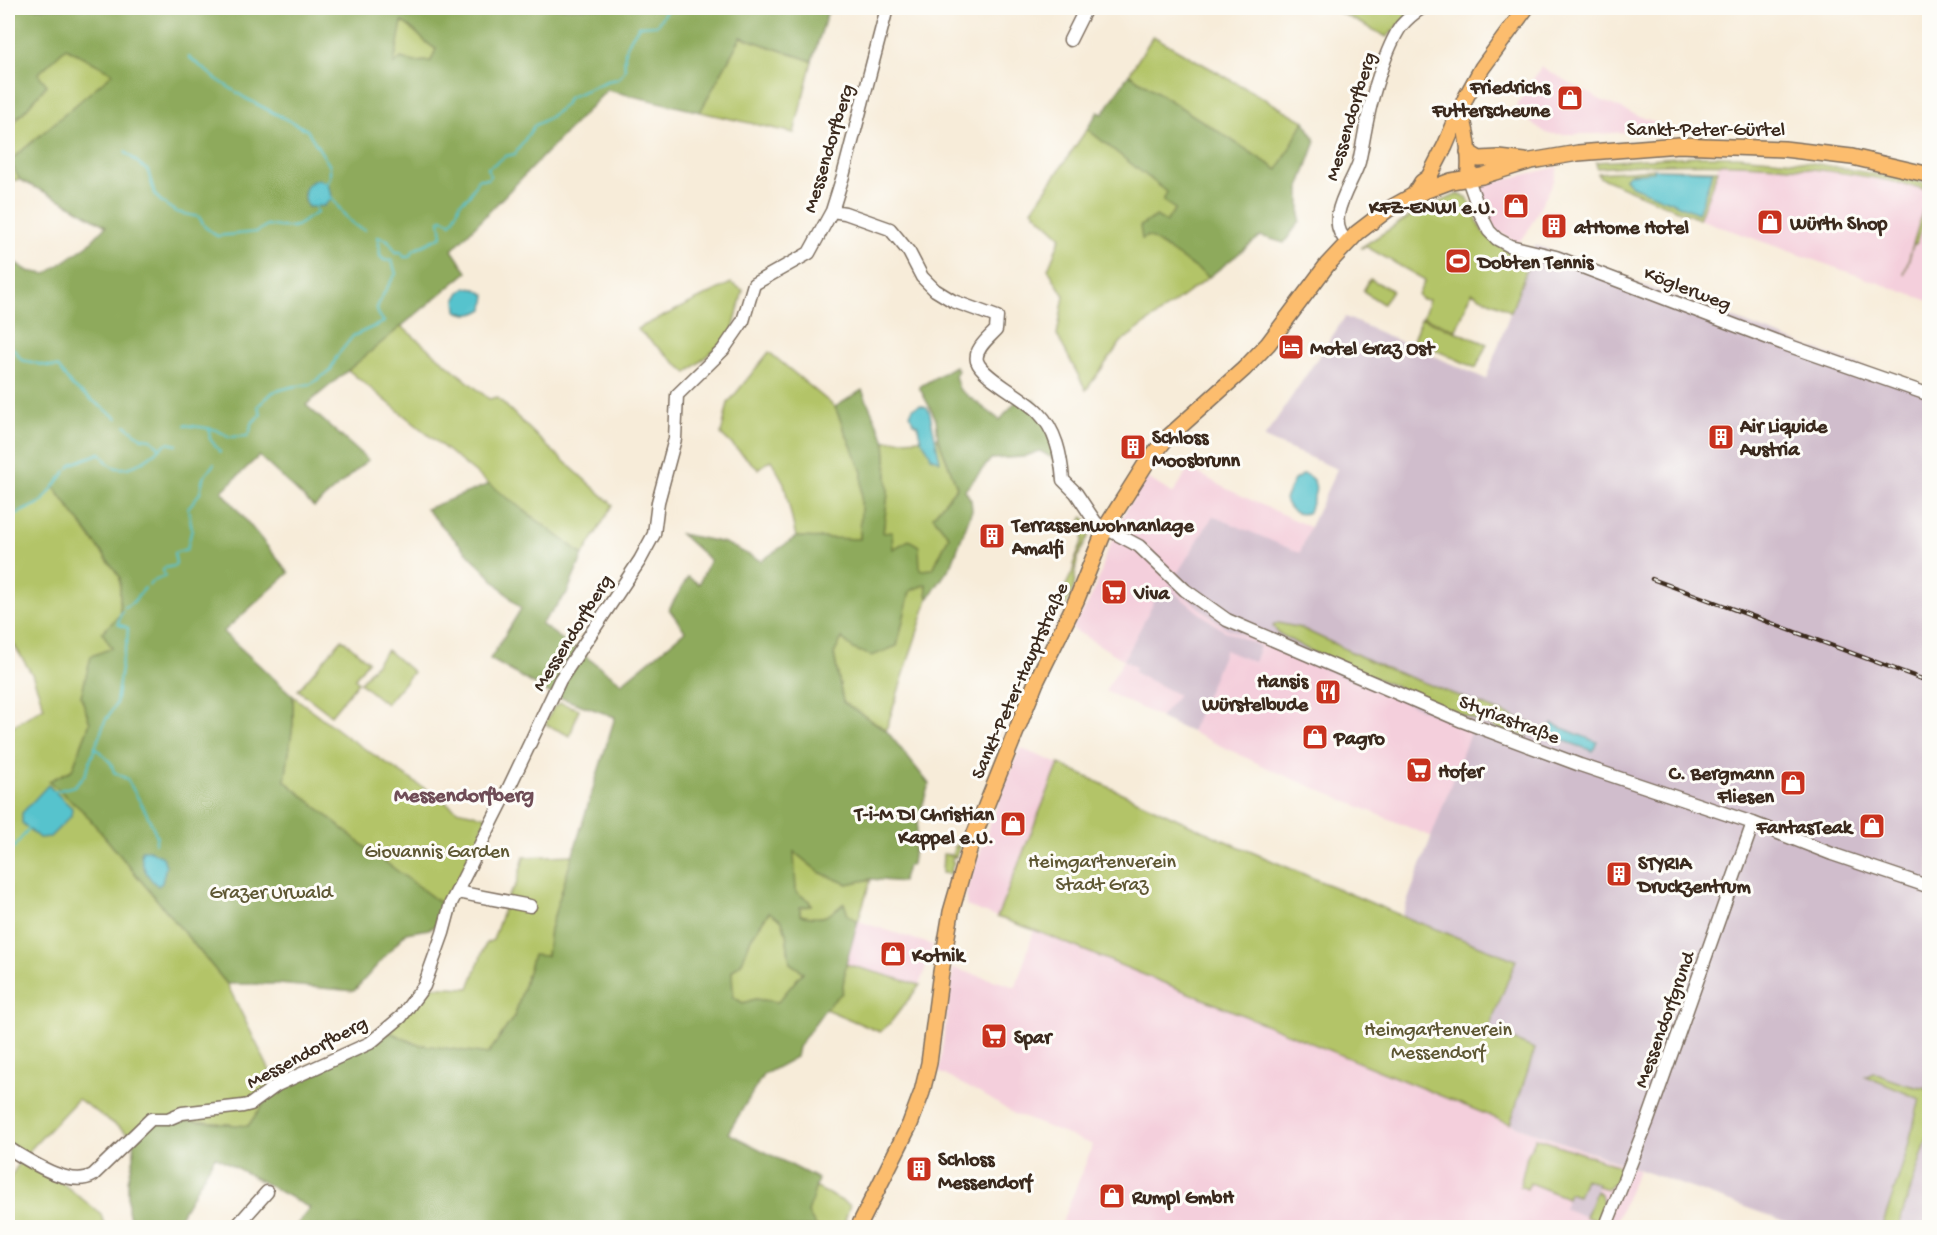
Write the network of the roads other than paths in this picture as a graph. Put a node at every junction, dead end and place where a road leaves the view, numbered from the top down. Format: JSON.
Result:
{"nodes":[{"id":1,"x":887,"y":8,"type":"edge"},
{"id":2,"x":1086,"y":8,"type":"edge"},
{"id":3,"x":1422,"y":8,"type":"edge"},
{"id":4,"x":1526,"y":8,"type":"edge"},
{"id":5,"x":1070,"y":40,"type":"dead end"},
{"id":6,"x":1457,"y":117,"type":"junction"},
{"id":7,"x":1468,"y":152,"type":"junction"},
{"id":8,"x":1531,"y":161,"type":"junction"},
{"id":9,"x":1929,"y":175,"type":"edge"},
{"id":10,"x":1468,"y":179,"type":"junction"},
{"id":11,"x":1414,"y":195,"type":"junction"},
{"id":12,"x":832,"y":211,"type":"junction"},
{"id":13,"x":1348,"y":242,"type":"junction"},
{"id":14,"x":1929,"y":395,"type":"edge"},
{"id":15,"x":1106,"y":527,"type":"junction"},
{"id":16,"x":1753,"y":823,"type":"junction"},
{"id":17,"x":1929,"y":887,"type":"edge"},
{"id":18,"x":458,"y":892,"type":"junction"},
{"id":19,"x":530,"y":906,"type":"dead end"},
{"id":20,"x":8,"y":1148,"type":"edge"},
{"id":21,"x":267,"y":1192,"type":"dead end"},
{"id":22,"x":235,"y":1227,"type":"edge"},
{"id":23,"x":858,"y":1227,"type":"edge"},
{"id":24,"x":1605,"y":1227,"type":"edge"}],
"edges":[{"from":1,"to":12,"type":"street","name":"Messendorfberg"},
{"from":2,"to":5,"type":"street"},
{"from":3,"to":13,"type":"street","name":"Messendorfberg"},
{"from":4,"to":6,"type":"main road","name":"Sankt-Peter-Hauptstraße"},
{"from":6,"to":7,"type":"main road"},
{"from":6,"to":10,"type":"main road"},
{"from":6,"to":11,"type":"main road","name":"Sankt-Peter-Hauptstraße"},
{"from":7,"to":8,"type":"main road"},
{"from":7,"to":10,"type":"main road"},
{"from":8,"to":9,"type":"main road","name":"Sankt-Peter-Gürtel"},
{"from":8,"to":10,"type":"main road","name":"Sankt-Peter-Gürtel"},
{"from":10,"to":11,"type":"main road","name":"Sankt-Peter-Gürtel"},
{"from":10,"to":14,"type":"street","name":"Köglerweg"},
{"from":11,"to":13,"type":"main road","name":"Sankt-Peter-Hauptstraße"},
{"from":12,"to":15,"type":"street","name":"Styriastraße"},
{"from":12,"to":18,"type":"street","name":"Messendorfberg"},
{"from":13,"to":15,"type":"main road","name":"Sankt-Peter-Hauptstraße"},
{"from":15,"to":16,"type":"street","name":"Styriastraße"},
{"from":15,"to":23,"type":"main road","name":"Sankt-Peter-Hauptstraße"},
{"from":16,"to":17,"type":"street","name":"Styriastraße"},
{"from":16,"to":24,"type":"street","name":"Messendorfgrund"},
{"from":18,"to":19,"type":"street"},
{"from":18,"to":20,"type":"street","name":"Messendorfberg"},
{"from":21,"to":22,"type":"street"}]}
